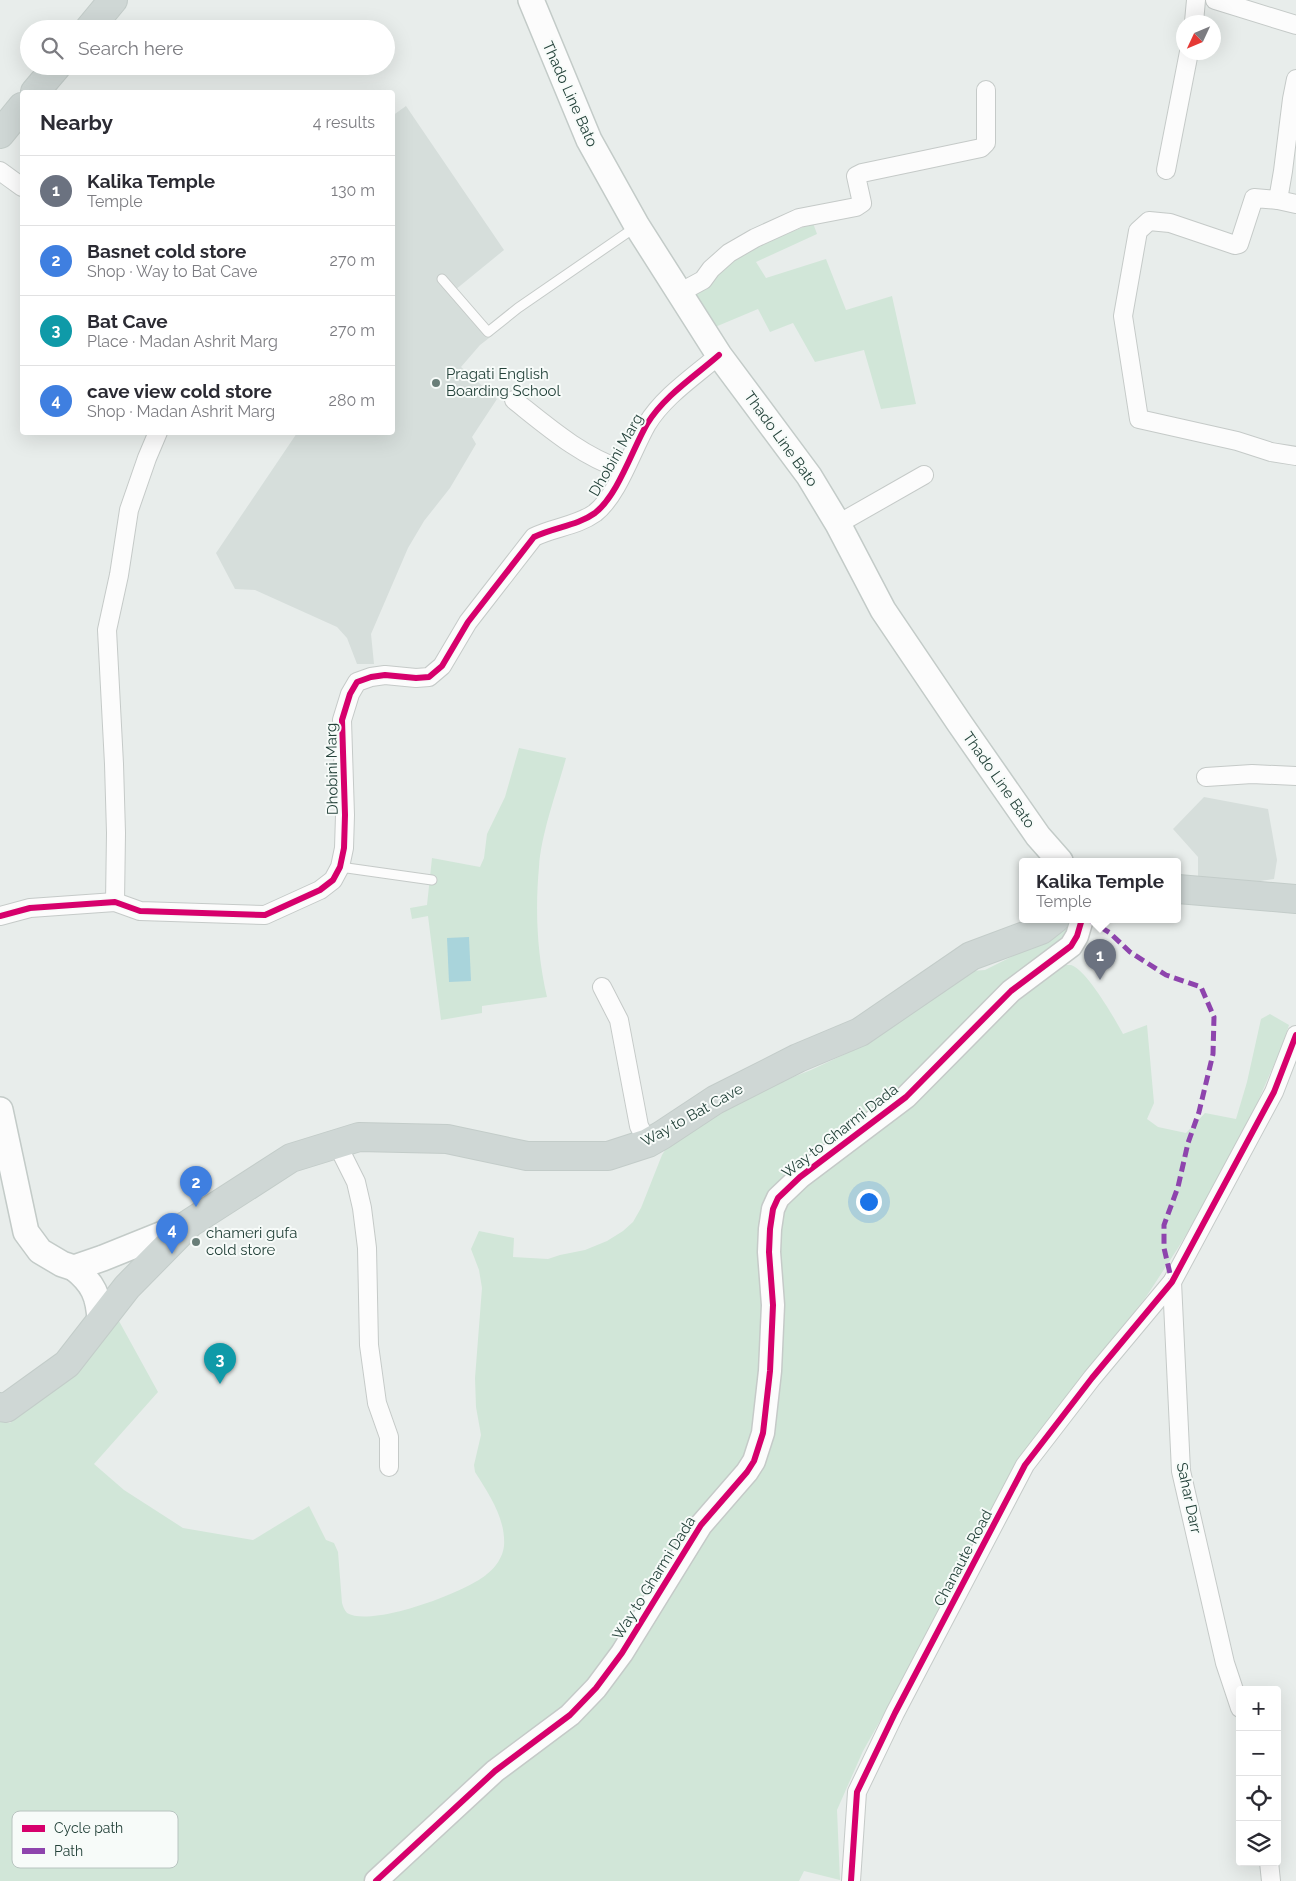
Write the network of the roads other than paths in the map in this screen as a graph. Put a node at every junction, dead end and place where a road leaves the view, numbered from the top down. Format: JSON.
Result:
{"nodes":[{"id":1,"x":113,"y":0,"type":"edge"},
{"id":2,"x":530,"y":0,"type":"edge"},
{"id":3,"x":1196,"y":0,"type":"edge"},
{"id":4,"x":1215,"y":0,"type":"edge"},
{"id":5,"x":1195,"y":15,"type":"edge"},
{"id":6,"x":96,"y":20,"type":"edge"},
{"id":7,"x":1296,"y":25,"type":"edge"},
{"id":8,"x":1187,"y":60,"type":"edge"},
{"id":9,"x":49,"y":75,"type":"edge"},
{"id":10,"x":1296,"y":79,"type":"edge"},
{"id":11,"x":37,"y":90,"type":"edge"},
{"id":12,"x":986,"y":90,"type":"dead end"},
{"id":13,"x":20,"y":109,"type":"edge"},
{"id":14,"x":0,"y":134,"type":"edge"},
{"id":15,"x":1166,"y":170,"type":"dead end"},
{"id":16,"x":0,"y":171,"type":"edge"},
{"id":17,"x":20,"y":186,"type":"edge"},
{"id":18,"x":1278,"y":200,"type":"junction"},
{"id":19,"x":1296,"y":204,"type":"edge"},
{"id":20,"x":637,"y":226,"type":"junction"},
{"id":21,"x":442,"y":279,"type":"dead end"},
{"id":22,"x":679,"y":293,"type":"junction"},
{"id":23,"x":719,"y":355,"type":"junction"},
{"id":24,"x":514,"y":400,"type":"dead end"},
{"id":25,"x":157,"y":435,"type":"edge"},
{"id":26,"x":1296,"y":456,"type":"edge"},
{"id":27,"x":623,"y":470,"type":"junction"},
{"id":28,"x":924,"y":475,"type":"dead end"},
{"id":29,"x":838,"y":524,"type":"junction"},
{"id":30,"x":1296,"y":776,"type":"edge"},
{"id":31,"x":1206,"y":777,"type":"dead end"},
{"id":32,"x":1038,"y":836,"type":"junction"},
{"id":33,"x":1045,"y":858,"type":"edge"},
{"id":34,"x":1057,"y":858,"type":"edge"},
{"id":35,"x":340,"y":866,"type":"junction"},
{"id":36,"x":432,"y":880,"type":"dead end"},
{"id":37,"x":1181,"y":889,"type":"edge"},
{"id":38,"x":1296,"y":899,"type":"edge"},
{"id":39,"x":114,"y":902,"type":"junction"},
{"id":40,"x":0,"y":916,"type":"edge"},
{"id":41,"x":1044,"y":923,"type":"edge"},
{"id":42,"x":1081,"y":923,"type":"edge"},
{"id":43,"x":602,"y":987,"type":"dead end"},
{"id":44,"x":1296,"y":1035,"type":"edge"},
{"id":45,"x":0,"y":1110,"type":"edge"},
{"id":46,"x":648,"y":1143,"type":"junction"},
{"id":47,"x":337,"y":1144,"type":"junction"},
{"id":48,"x":190,"y":1223,"type":"junction"},
{"id":49,"x":74,"y":1268,"type":"junction"},
{"id":50,"x":1172,"y":1282,"type":"junction"},
{"id":51,"x":100,"y":1321,"type":"junction"},
{"id":52,"x":0,"y":1408,"type":"edge"},
{"id":53,"x":389,"y":1468,"type":"dead end"},
{"id":54,"x":1236,"y":1697,"type":"edge"},
{"id":55,"x":1269,"y":1866,"type":"edge"},
{"id":56,"x":376,"y":1881,"type":"edge"},
{"id":57,"x":851,"y":1881,"type":"edge"},
{"id":58,"x":1271,"y":1881,"type":"edge"}],
"edges":[{"from":1,"to":6,"type":"main road"},
{"from":2,"to":20,"type":"main road","name":"Thado Line Bato"},
{"from":3,"to":5,"type":"street"},
{"from":4,"to":7,"type":"street"},
{"from":8,"to":15,"type":"street"},
{"from":9,"to":11,"type":"main road"},
{"from":10,"to":18,"type":"street"},
{"from":12,"to":22,"type":"street"},
{"from":13,"to":14,"type":"main road"},
{"from":16,"to":17,"type":"street"},
{"from":18,"to":19,"type":"street"},
{"from":18,"to":26,"type":"street"},
{"from":20,"to":21,"type":"lane"},
{"from":20,"to":22,"type":"main road","name":"Thado Line Bato"},
{"from":22,"to":23,"type":"main road","name":"Thado Line Bato"},
{"from":23,"to":27,"type":"street","name":"Dhobini Marg"},
{"from":23,"to":29,"type":"main road","name":"Thado Line Bato"},
{"from":24,"to":27,"type":"street"},
{"from":25,"to":39,"type":"street"},
{"from":27,"to":35,"type":"street","name":"Dhobini Marg"},
{"from":28,"to":29,"type":"street"},
{"from":29,"to":32,"type":"main road","name":"Thado Line Bato"},
{"from":30,"to":31,"type":"street"},
{"from":32,"to":33,"type":"main road"},
{"from":32,"to":34,"type":"main road","name":"Thado Line Bato"},
{"from":35,"to":36,"type":"lane"},
{"from":35,"to":39,"type":"street","name":"Dhobini Marg"},
{"from":37,"to":38,"type":"main road"},
{"from":39,"to":40,"type":"street","name":"Dhobini Marg"},
{"from":41,"to":46,"type":"main road","name":"Way to Bat Cave"},
{"from":42,"to":56,"type":"street","name":"Way to Gharmi Dada"},
{"from":43,"to":46,"type":"street"},
{"from":44,"to":50,"type":"street","name":"Chanaute Road"},
{"from":45,"to":49,"type":"main road"},
{"from":46,"to":47,"type":"main road","name":"Way to Bat Cave"},
{"from":47,"to":48,"type":"main road","name":"Way to Bat Cave"},
{"from":47,"to":53,"type":"street"},
{"from":48,"to":49,"type":"main road","name":"Way to Bat Cave"},
{"from":48,"to":51,"type":"main road"},
{"from":49,"to":51,"type":"main road"},
{"from":50,"to":54,"type":"street","name":"Sahar Darr"},
{"from":50,"to":57,"type":"street","name":"Chanaute Road"},
{"from":51,"to":52,"type":"main road"},
{"from":55,"to":58,"type":"street"}]}
